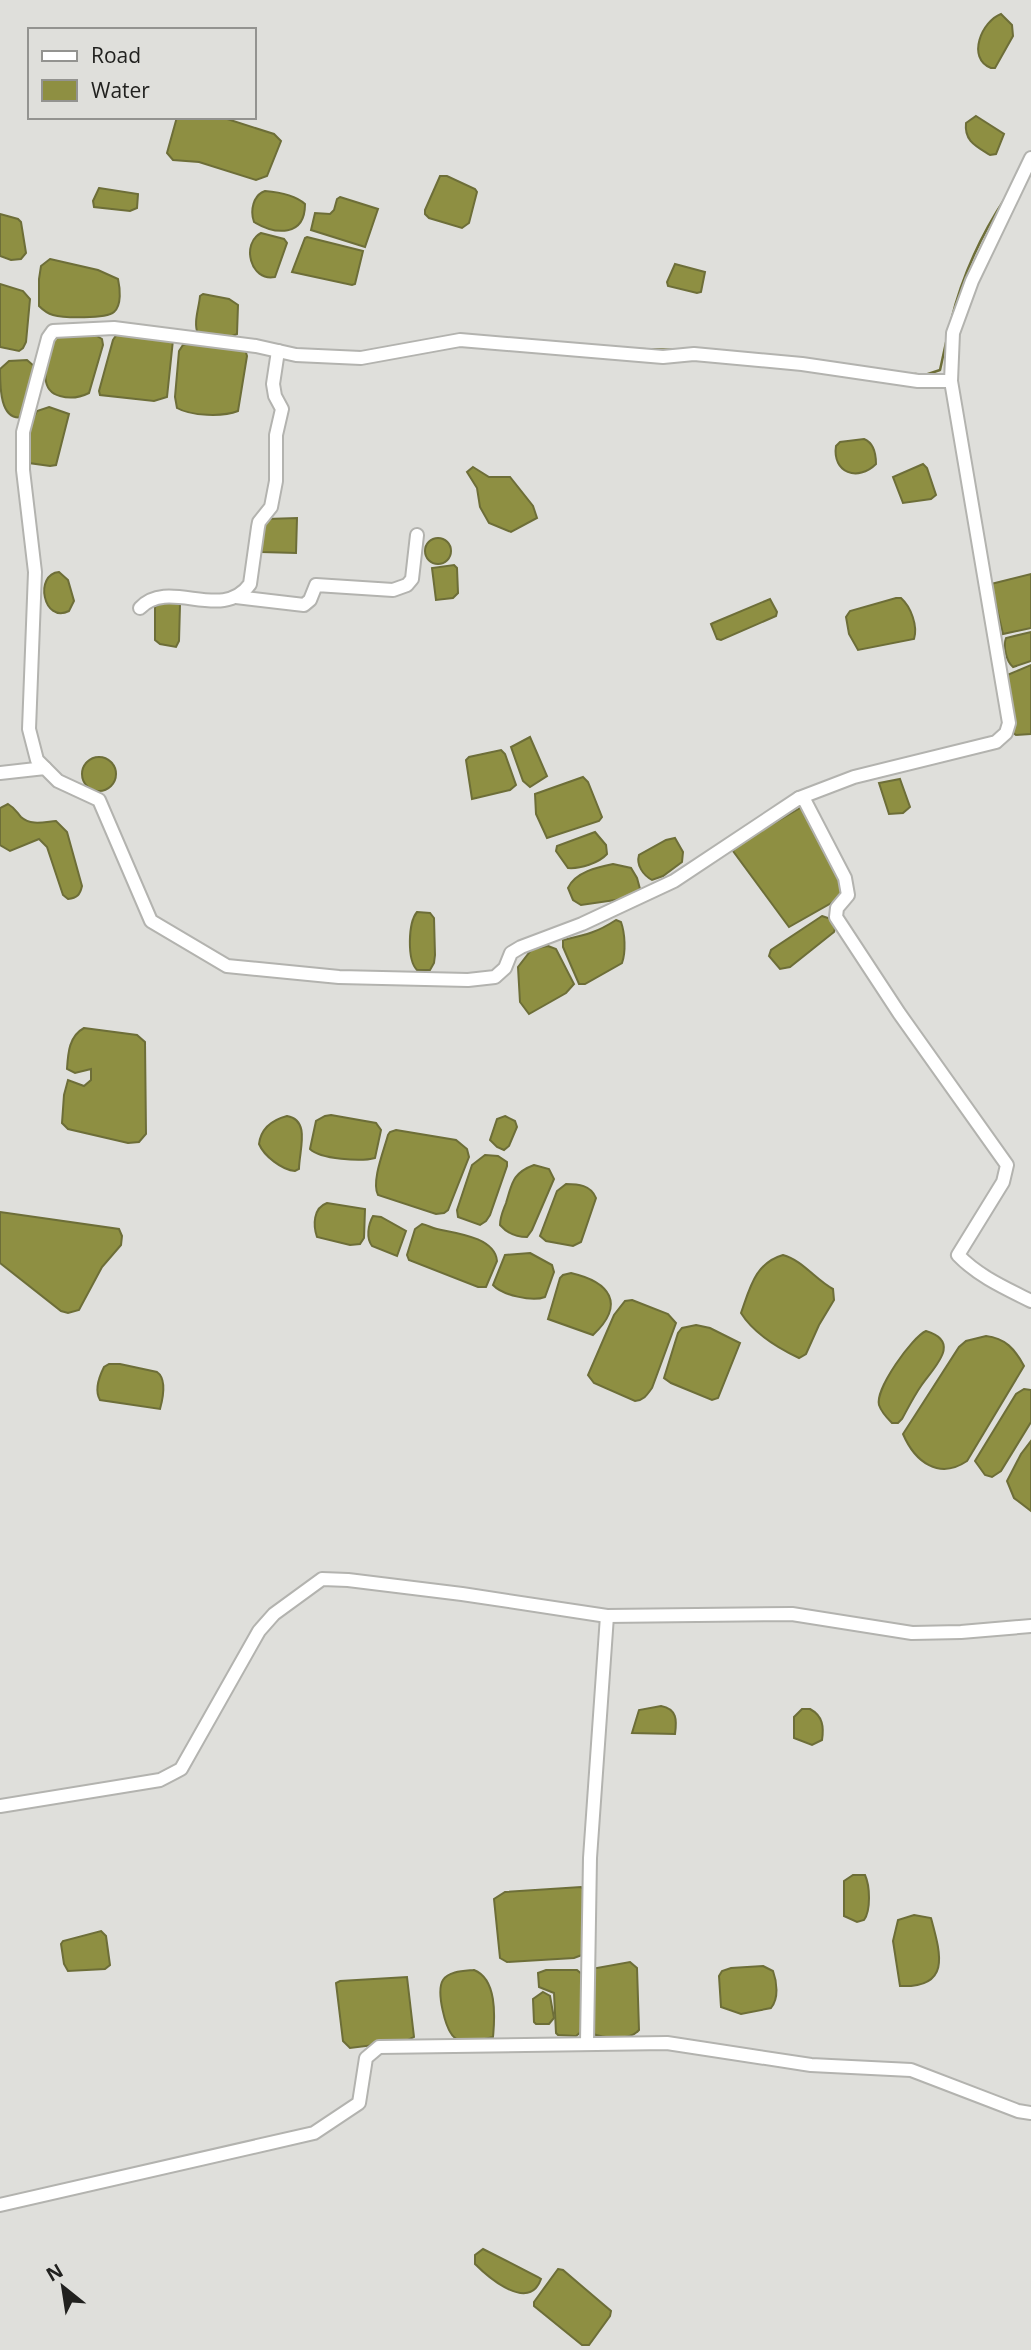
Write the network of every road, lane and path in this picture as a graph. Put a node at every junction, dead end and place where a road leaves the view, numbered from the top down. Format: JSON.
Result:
{"nodes":[{"id":1,"x":1031,"y":158,"type":"edge"},
{"id":2,"x":278,"y":351,"type":"junction"},
{"id":3,"x":951,"y":381,"type":"junction"},
{"id":4,"x":417,"y":535,"type":"dead end"},
{"id":5,"x":236,"y":597,"type":"junction"},
{"id":6,"x":141,"y":608,"type":"dead end"},
{"id":7,"x":45,"y":768,"type":"junction"},
{"id":8,"x":0,"y":773,"type":"edge"},
{"id":9,"x":799,"y":798,"type":"junction"},
{"id":10,"x":1031,"y":1301,"type":"edge"},
{"id":11,"x":607,"y":1616,"type":"junction"},
{"id":12,"x":1031,"y":1626,"type":"edge"},
{"id":13,"x":0,"y":1805,"type":"edge"},
{"id":14,"x":587,"y":2042,"type":"junction"},
{"id":15,"x":1031,"y":2113,"type":"edge"},
{"id":16,"x":0,"y":2205,"type":"edge"}],
"edges":[{"from":1,"to":3,"type":"street"},
{"from":2,"to":3,"type":"street"},
{"from":2,"to":5,"type":"street"},
{"from":2,"to":7,"type":"street"},
{"from":3,"to":9,"type":"street"},
{"from":4,"to":5,"type":"street"},
{"from":5,"to":6,"type":"street"},
{"from":7,"to":8,"type":"street"},
{"from":7,"to":9,"type":"street"},
{"from":9,"to":10,"type":"street"},
{"from":11,"to":12,"type":"street"},
{"from":11,"to":13,"type":"street"},
{"from":11,"to":14,"type":"street"},
{"from":14,"to":15,"type":"street"},
{"from":14,"to":16,"type":"street"}]}
